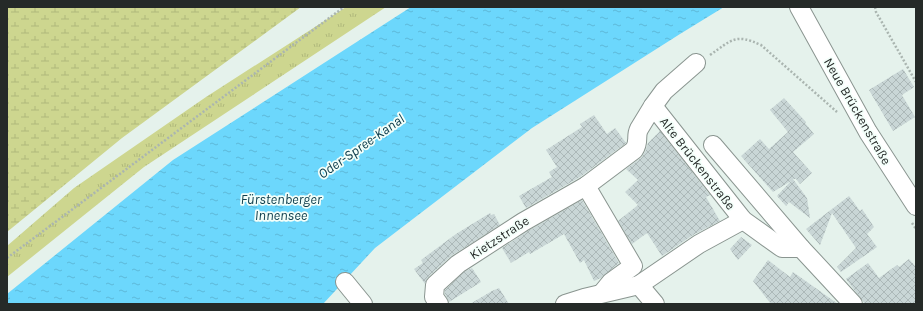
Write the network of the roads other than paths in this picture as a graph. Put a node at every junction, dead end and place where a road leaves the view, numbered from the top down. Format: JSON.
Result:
{"nodes":[{"id":1,"x":801,"y":11,"type":"edge"},
{"id":2,"x":696,"y":63,"type":"road end"},
{"id":3,"x":653,"y":106,"type":"junction"},
{"id":4,"x":713,"y":145,"type":"dead end"},
{"id":5,"x":586,"y":186,"type":"junction"},
{"id":6,"x":916,"y":206,"type":"edge"},
{"id":7,"x":743,"y":220,"type":"junction"},
{"id":8,"x":801,"y":248,"type":"junction"},
{"id":9,"x":345,"y":282,"type":"dead end"},
{"id":10,"x":639,"y":285,"type":"junction"},
{"id":11,"x":602,"y":293,"type":"junction"},
{"id":12,"x":363,"y":304,"type":"edge"},
{"id":13,"x":439,"y":304,"type":"edge"},
{"id":14,"x":565,"y":304,"type":"edge"},
{"id":15,"x":655,"y":304,"type":"edge"},
{"id":16,"x":853,"y":304,"type":"edge"}],
"edges":[{"from":1,"to":6,"type":"street","name":"Neue Brückenstraße"},
{"from":2,"to":3,"type":"street","name":"Kietzstraße"},
{"from":3,"to":5,"type":"street","name":"Kietzstraße"},
{"from":3,"to":7,"type":"street","name":"Alte Brückenstraße"},
{"from":4,"to":8,"type":"street","name":"Alte Brückenstraße"},
{"from":5,"to":11,"type":"street"},
{"from":5,"to":13,"type":"street","name":"Kietzstraße"},
{"from":7,"to":8,"type":"street","name":"Alte Brückenstraße"},
{"from":7,"to":10,"type":"street","name":"Alte Brückenstraße"},
{"from":8,"to":16,"type":"street","name":"Alte Brückenstraße"},
{"from":9,"to":12,"type":"street"},
{"from":10,"to":11,"type":"street"},
{"from":10,"to":15,"type":"street"},
{"from":11,"to":14,"type":"street"}]}
